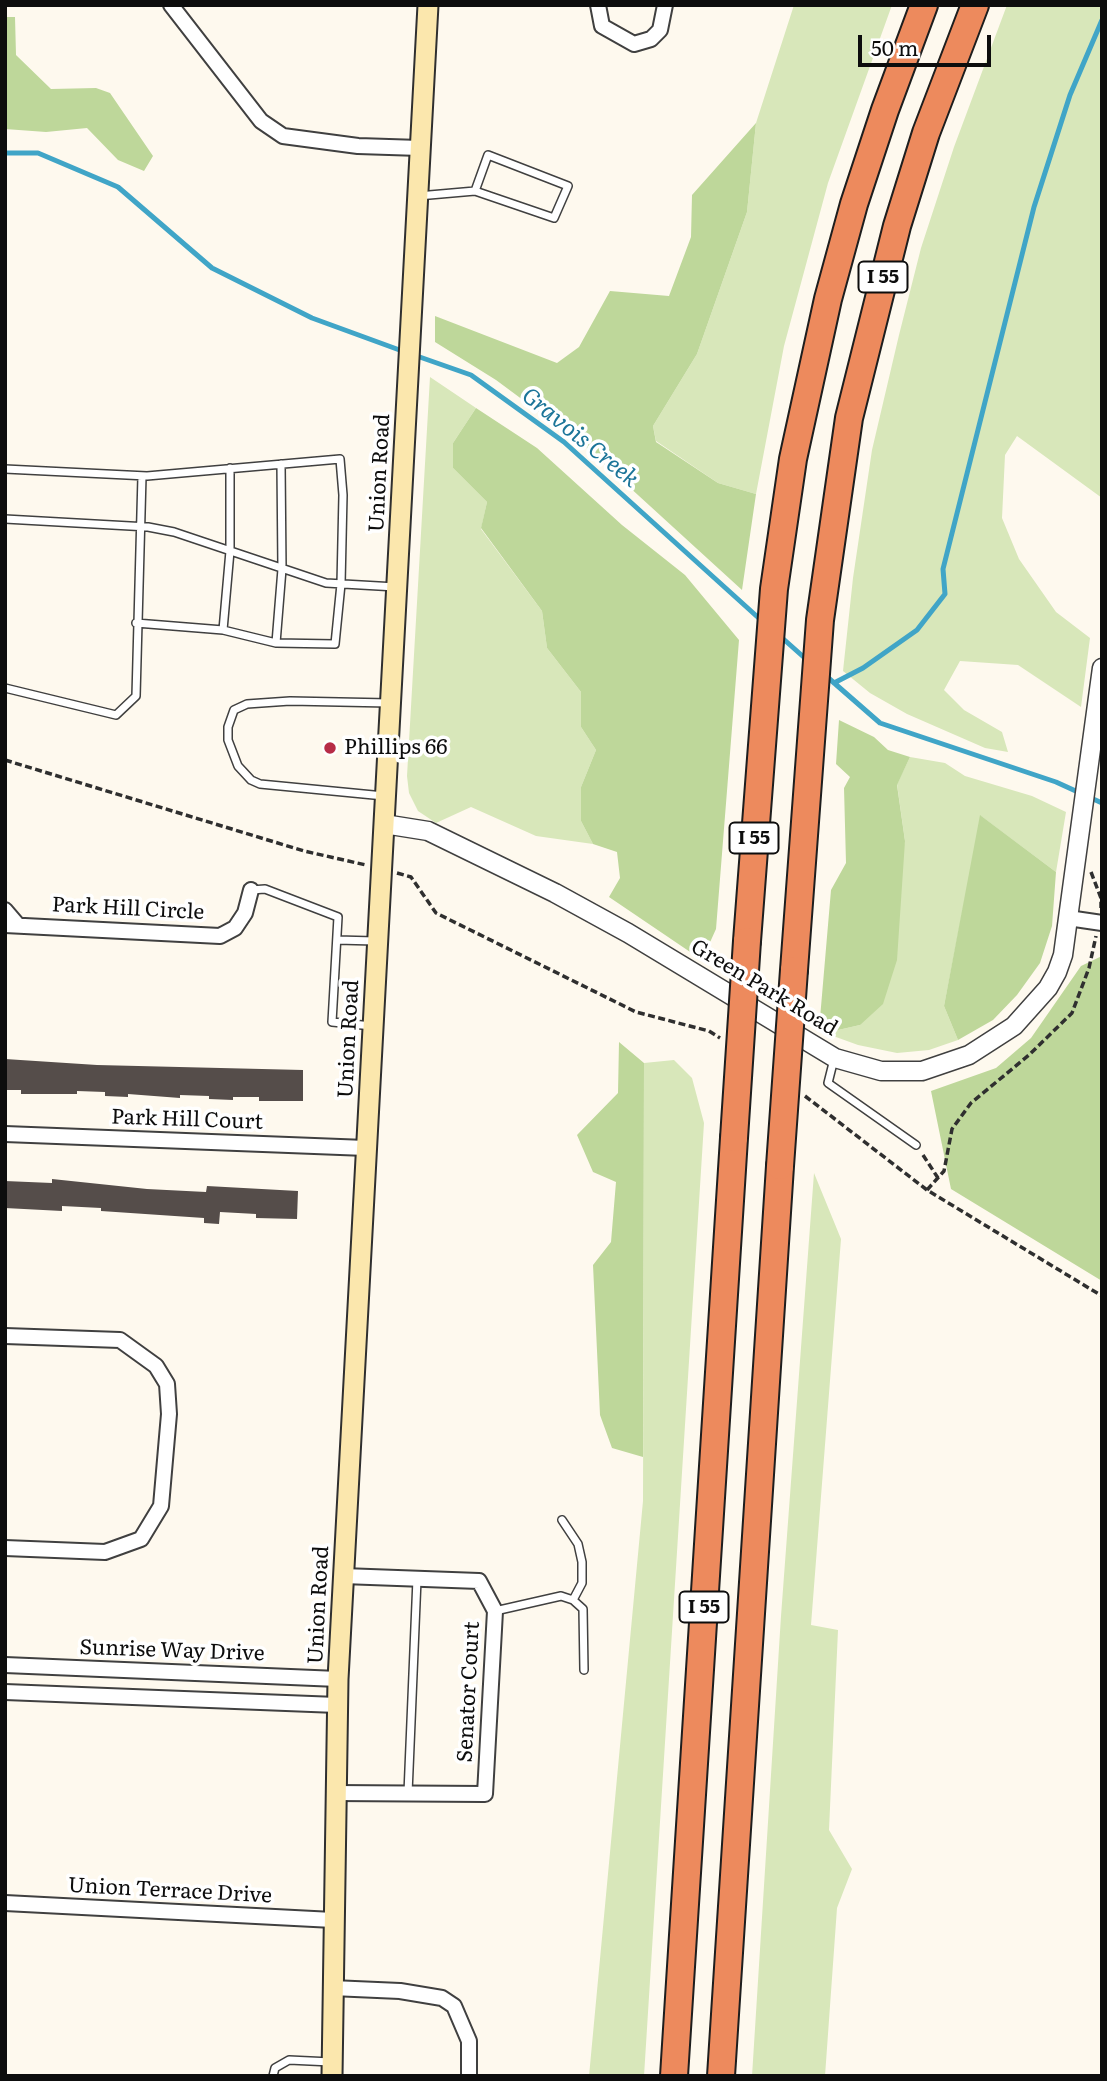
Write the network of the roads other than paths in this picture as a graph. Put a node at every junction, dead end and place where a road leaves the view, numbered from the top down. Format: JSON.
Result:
{"nodes":[{"id":1,"x":171,"y":5,"type":"edge"},
{"id":2,"x":428,"y":5,"type":"edge"},
{"id":3,"x":598,"y":5,"type":"edge"},
{"id":4,"x":665,"y":5,"type":"edge"},
{"id":5,"x":924,"y":5,"type":"edge"},
{"id":6,"x":975,"y":5,"type":"edge"},
{"id":7,"x":420,"y":148,"type":"junction"},
{"id":8,"x":475,"y":191,"type":"junction"},
{"id":9,"x":418,"y":196,"type":"junction"},
{"id":10,"x":281,"y":464,"type":"junction"},
{"id":11,"x":230,"y":468,"type":"junction"},
{"id":12,"x":5,"y":469,"type":"edge"},
{"id":13,"x":142,"y":476,"type":"junction"},
{"id":14,"x":5,"y":519,"type":"edge"},
{"id":15,"x":140,"y":527,"type":"junction"},
{"id":16,"x":230,"y":551,"type":"junction"},
{"id":17,"x":282,"y":569,"type":"junction"},
{"id":18,"x":341,"y":584,"type":"junction"},
{"id":19,"x":396,"y":587,"type":"junction"},
{"id":20,"x":136,"y":623,"type":"junction"},
{"id":21,"x":223,"y":630,"type":"junction"},
{"id":22,"x":276,"y":643,"type":"junction"},
{"id":23,"x":1102,"y":668,"type":"edge"},
{"id":24,"x":5,"y":688,"type":"edge"},
{"id":25,"x":390,"y":703,"type":"junction"},
{"id":26,"x":1099,"y":714,"type":"edge"},
{"id":27,"x":385,"y":796,"type":"junction"},
{"id":28,"x":384,"y":824,"type":"junction"},
{"id":29,"x":251,"y":890,"type":"joint"},
{"id":30,"x":5,"y":910,"type":"edge"},
{"id":31,"x":1068,"y":918,"type":"junction"},
{"id":32,"x":1101,"y":923,"type":"edge"},
{"id":33,"x":11,"y":924,"type":"edge"},
{"id":34,"x":337,"y":940,"type":"junction"},
{"id":35,"x":377,"y":941,"type":"junction"},
{"id":36,"x":372,"y":1026,"type":"junction"},
{"id":37,"x":835,"y":1058,"type":"junction"},
{"id":38,"x":5,"y":1134,"type":"edge"},
{"id":39,"x":916,"y":1144,"type":"road end"},
{"id":40,"x":366,"y":1148,"type":"junction"},
{"id":41,"x":5,"y":1336,"type":"edge"},
{"id":42,"x":562,"y":1520,"type":"dead end"},
{"id":43,"x":5,"y":1548,"type":"edge"},
{"id":44,"x":343,"y":1576,"type":"junction"},
{"id":45,"x":417,"y":1578,"type":"junction"},
{"id":46,"x":573,"y":1600,"type":"junction"},
{"id":47,"x":495,"y":1611,"type":"junction"},
{"id":48,"x":5,"y":1665,"type":"edge"},
{"id":49,"x":584,"y":1670,"type":"dead end"},
{"id":50,"x":338,"y":1679,"type":"junction"},
{"id":51,"x":5,"y":1692,"type":"edge"},
{"id":52,"x":337,"y":1705,"type":"junction"},
{"id":53,"x":334,"y":1793,"type":"junction"},
{"id":54,"x":408,"y":1793,"type":"junction"},
{"id":55,"x":5,"y":1903,"type":"edge"},
{"id":56,"x":332,"y":1920,"type":"junction"},
{"id":57,"x":332,"y":1989,"type":"junction"},
{"id":58,"x":332,"y":2069,"type":"edge"},
{"id":59,"x":273,"y":2076,"type":"edge"},
{"id":60,"x":469,"y":2076,"type":"edge"},
{"id":61,"x":674,"y":2076,"type":"edge"},
{"id":62,"x":721,"y":2076,"type":"edge"}],
"edges":[{"from":1,"to":7,"type":"street"},
{"from":2,"to":7,"type":"main road","name":"Union Road"},
{"from":3,"to":4,"type":"street"},
{"from":5,"to":61,"type":"highway","number":"I 55","bridge":true},
{"from":6,"to":62,"type":"highway","number":"I 55","bridge":true},
{"from":7,"to":9,"type":"main road","name":"Union Road"},
{"from":8,"to":8,"type":"lane"},
{"from":8,"to":9,"type":"lane"},
{"from":9,"to":19,"type":"main road","name":"Union Road"},
{"from":10,"to":11,"type":"lane"},
{"from":10,"to":17,"type":"lane"},
{"from":10,"to":18,"type":"lane"},
{"from":11,"to":13,"type":"lane"},
{"from":11,"to":16,"type":"lane"},
{"from":12,"to":13,"type":"lane"},
{"from":13,"to":15,"type":"lane"},
{"from":14,"to":15,"type":"lane"},
{"from":15,"to":16,"type":"lane"},
{"from":15,"to":20,"type":"lane"},
{"from":16,"to":17,"type":"lane"},
{"from":16,"to":21,"type":"lane"},
{"from":17,"to":18,"type":"lane"},
{"from":17,"to":22,"type":"lane"},
{"from":18,"to":19,"type":"lane"},
{"from":18,"to":22,"type":"lane"},
{"from":19,"to":25,"type":"main road","name":"Union Road"},
{"from":20,"to":21,"type":"lane"},
{"from":20,"to":24,"type":"lane"},
{"from":21,"to":22,"type":"lane"},
{"from":23,"to":26,"type":"street","name":"Green Park Road"},
{"from":25,"to":27,"type":"main road","name":"Union Road"},
{"from":25,"to":27,"type":"lane"},
{"from":26,"to":31,"type":"street","name":"Green Park Road"},
{"from":27,"to":28,"type":"main road","name":"Union Road"},
{"from":28,"to":35,"type":"main road","name":"Union Road"},
{"from":28,"to":37,"type":"street","name":"Green Park Road"},
{"from":29,"to":33,"type":"street","name":"Park Hill Circle"},
{"from":29,"to":34,"type":"lane"},
{"from":30,"to":33,"type":"street","name":"Park Hill Circle"},
{"from":31,"to":32,"type":"street"},
{"from":31,"to":37,"type":"street","name":"Green Park Road"},
{"from":34,"to":35,"type":"lane"},
{"from":34,"to":36,"type":"lane"},
{"from":35,"to":36,"type":"main road","name":"Union Road"},
{"from":36,"to":40,"type":"main road","name":"Union Road"},
{"from":37,"to":39,"type":"lane"},
{"from":38,"to":40,"type":"street","name":"Park Hill Court"},
{"from":40,"to":44,"type":"main road","name":"Union Road"},
{"from":41,"to":43,"type":"street"},
{"from":42,"to":46,"type":"lane"},
{"from":44,"to":45,"type":"street","name":"Senator Court"},
{"from":44,"to":50,"type":"main road","name":"Union Road"},
{"from":45,"to":47,"type":"street","name":"Senator Court"},
{"from":45,"to":54,"type":"lane"},
{"from":46,"to":47,"type":"lane"},
{"from":46,"to":49,"type":"lane"},
{"from":47,"to":54,"type":"street","name":"Senator Court"},
{"from":48,"to":50,"type":"street","name":"Sunrise Way Drive"},
{"from":50,"to":52,"type":"main road","name":"Union Road"},
{"from":51,"to":52,"type":"street"},
{"from":52,"to":53,"type":"main road","name":"Union Road"},
{"from":53,"to":54,"type":"street","name":"Senator Court"},
{"from":53,"to":56,"type":"main road","name":"Union Road"},
{"from":55,"to":56,"type":"street","name":"Union Terrace Drive"},
{"from":56,"to":57,"type":"main road","name":"Union Road"},
{"from":57,"to":58,"type":"main road","name":"Union Road"},
{"from":57,"to":60,"type":"street"},
{"from":58,"to":59,"type":"lane"}]}
